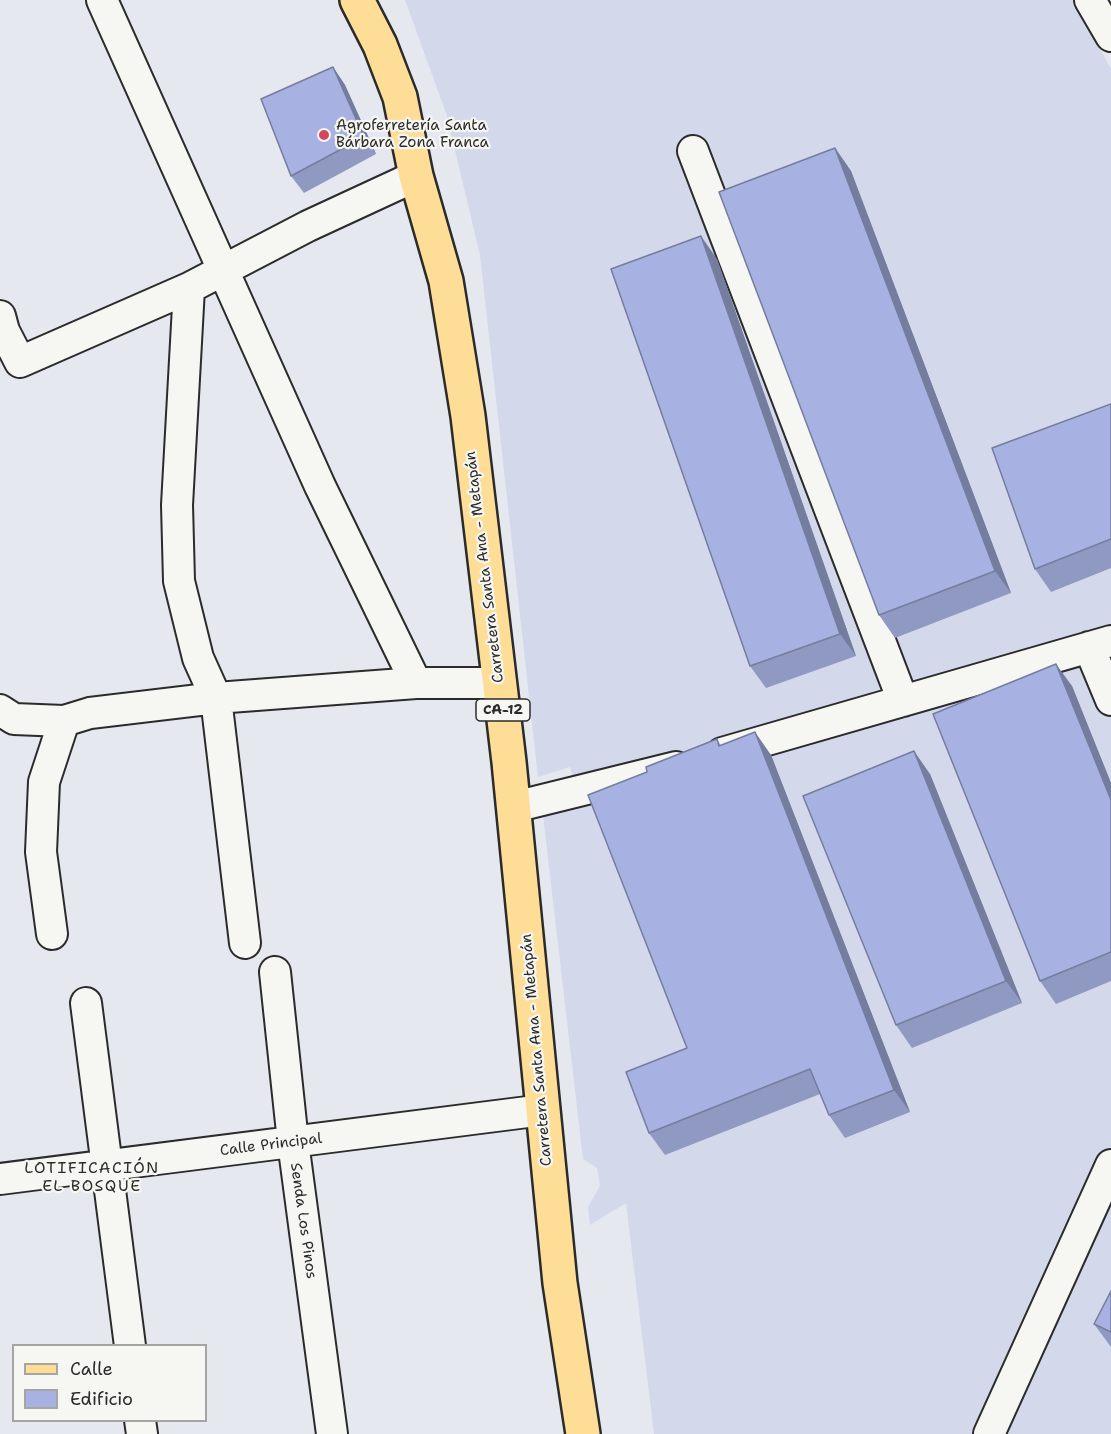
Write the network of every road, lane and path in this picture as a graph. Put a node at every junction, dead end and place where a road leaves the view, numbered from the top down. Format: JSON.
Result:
{"nodes":[{"id":1,"x":102,"y":0,"type":"edge"},
{"id":2,"x":357,"y":0,"type":"edge"},
{"id":3,"x":1090,"y":0,"type":"edge"},
{"id":4,"x":1111,"y":36,"type":"edge"},
{"id":5,"x":693,"y":151,"type":"dead end"},
{"id":6,"x":416,"y":176,"type":"junction"},
{"id":7,"x":225,"y":268,"type":"junction"},
{"id":8,"x":189,"y":288,"type":"junction"},
{"id":9,"x":0,"y":316,"type":"edge"},
{"id":10,"x":1100,"y":644,"type":"edge"},
{"id":11,"x":416,"y":683,"type":"junction"},
{"id":12,"x":499,"y":683,"type":"junction"},
{"id":13,"x":216,"y":698,"type":"junction"},
{"id":14,"x":1111,"y":700,"type":"edge"},
{"id":15,"x":903,"y":701,"type":"junction"},
{"id":16,"x":0,"y":710,"type":"edge"},
{"id":17,"x":64,"y":721,"type":"junction"},
{"id":18,"x":514,"y":807,"type":"junction"},
{"id":19,"x":52,"y":934,"type":"dead end"},
{"id":20,"x":246,"y":943,"type":"dead end"},
{"id":21,"x":275,"y":972,"type":"dead end"},
{"id":22,"x":86,"y":1003,"type":"dead end"},
{"id":23,"x":543,"y":1110,"type":"junction"},
{"id":24,"x":293,"y":1142,"type":"junction"},
{"id":25,"x":1111,"y":1165,"type":"edge"},
{"id":26,"x":107,"y":1166,"type":"junction"},
{"id":27,"x":0,"y":1179,"type":"edge"},
{"id":28,"x":130,"y":1344,"type":"edge"},
{"id":29,"x":332,"y":1434,"type":"edge"},
{"id":30,"x":583,"y":1434,"type":"edge"},
{"id":31,"x":989,"y":1434,"type":"edge"}],
"edges":[{"from":1,"to":7,"type":"street"},
{"from":2,"to":6,"type":"main road","name":"Carretera Santa Ana - Metapán","number":"CA-12"},
{"from":3,"to":4,"type":"street"},
{"from":5,"to":15,"type":"street"},
{"from":6,"to":7,"type":"street"},
{"from":6,"to":12,"type":"main road","name":"Carretera Santa Ana - Metapán","number":"CA-12"},
{"from":7,"to":8,"type":"street"},
{"from":7,"to":11,"type":"street"},
{"from":8,"to":9,"type":"street"},
{"from":8,"to":13,"type":"street"},
{"from":10,"to":14,"type":"street"},
{"from":10,"to":15,"type":"street"},
{"from":11,"to":12,"type":"street"},
{"from":11,"to":13,"type":"street"},
{"from":12,"to":18,"type":"main road","name":"Carretera Santa Ana - Metapán","number":"CA-12"},
{"from":13,"to":17,"type":"street"},
{"from":13,"to":20,"type":"street"},
{"from":15,"to":18,"type":"street"},
{"from":16,"to":17,"type":"street"},
{"from":17,"to":19,"type":"street"},
{"from":18,"to":23,"type":"main road","name":"Carretera Santa Ana - Metapán","number":"CA-12"},
{"from":21,"to":24,"type":"street","name":"Senda Los Pinos"},
{"from":22,"to":26,"type":"street"},
{"from":23,"to":24,"type":"street","name":"Calle Principal"},
{"from":23,"to":30,"type":"main road","name":"Carretera Santa Ana - Metapán","number":"CA-12"},
{"from":24,"to":26,"type":"street","name":"Calle Principal"},
{"from":24,"to":29,"type":"street","name":"Senda Los Pinos"},
{"from":25,"to":31,"type":"street"},
{"from":26,"to":27,"type":"street","name":"Calle Principal"},
{"from":26,"to":28,"type":"street"}]}
